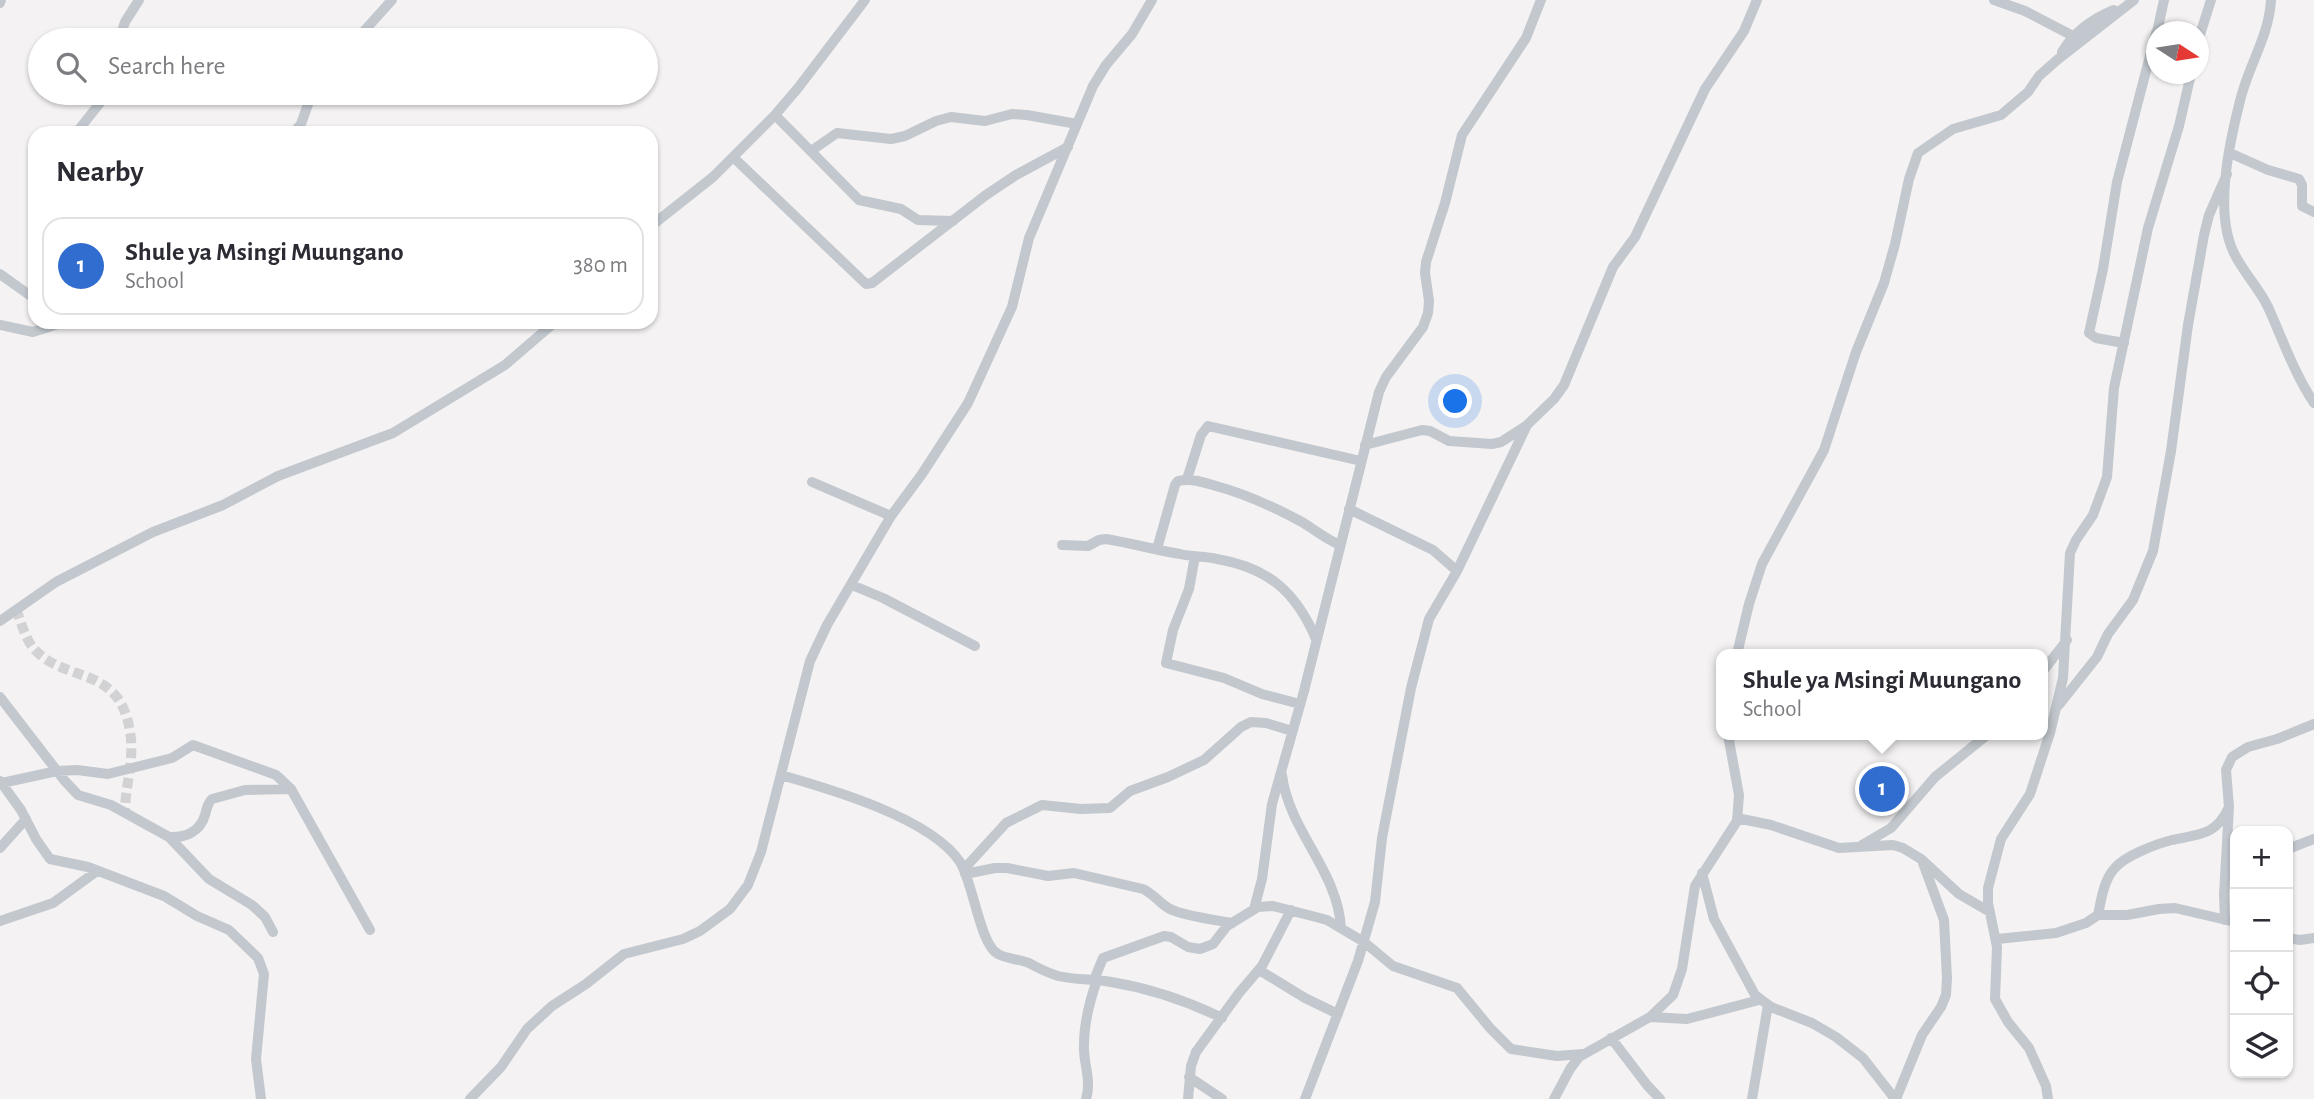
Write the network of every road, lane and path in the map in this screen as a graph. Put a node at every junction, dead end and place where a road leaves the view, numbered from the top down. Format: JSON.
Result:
{"nodes":[{"id":1,"x":139,"y":0,"type":"edge"},
{"id":2,"x":392,"y":0,"type":"edge"},
{"id":3,"x":865,"y":0,"type":"edge"},
{"id":4,"x":1152,"y":0,"type":"edge"},
{"id":5,"x":1541,"y":0,"type":"edge"},
{"id":6,"x":1757,"y":0,"type":"edge"},
{"id":7,"x":1994,"y":0,"type":"edge"},
{"id":8,"x":2164,"y":0,"type":"edge"},
{"id":9,"x":2211,"y":0,"type":"edge"},
{"id":10,"x":2271,"y":0,"type":"edge"},
{"id":11,"x":2129,"y":3,"type":"edge"},
{"id":12,"x":2159,"y":21,"type":"edge"},
{"id":13,"x":2205,"y":21,"type":"edge"},
{"id":14,"x":123,"y":28,"type":"edge"},
{"id":15,"x":367,"y":28,"type":"edge"},
{"id":16,"x":2073,"y":36,"type":"junction"},
{"id":17,"x":2057,"y":60,"type":"junction"},
{"id":18,"x":2146,"y":73,"type":"edge"},
{"id":19,"x":2189,"y":84,"type":"edge"},
{"id":20,"x":98,"y":105,"type":"edge"},
{"id":21,"x":308,"y":105,"type":"edge"},
{"id":22,"x":775,"y":115,"type":"junction"},
{"id":23,"x":1077,"y":124,"type":"junction"},
{"id":24,"x":81,"y":126,"type":"edge"},
{"id":25,"x":299,"y":126,"type":"edge"},
{"id":26,"x":1069,"y":147,"type":"junction"},
{"id":27,"x":811,"y":151,"type":"junction"},
{"id":28,"x":2230,"y":153,"type":"junction"},
{"id":29,"x":733,"y":157,"type":"junction"},
{"id":30,"x":2227,"y":174,"type":"junction"},
{"id":31,"x":2314,"y":212,"type":"edge"},
{"id":32,"x":658,"y":220,"type":"edge"},
{"id":33,"x":953,"y":220,"type":"junction"},
{"id":34,"x":0,"y":274,"type":"edge"},
{"id":35,"x":28,"y":294,"type":"edge"},
{"id":36,"x":0,"y":325,"type":"edge"},
{"id":37,"x":42,"y":329,"type":"edge"},
{"id":38,"x":547,"y":329,"type":"edge"},
{"id":39,"x":2124,"y":344,"type":"junction"},
{"id":40,"x":2314,"y":403,"type":"edge"},
{"id":41,"x":1527,"y":425,"type":"junction"},
{"id":42,"x":1365,"y":444,"type":"junction"},
{"id":43,"x":1361,"y":461,"type":"junction"},
{"id":44,"x":1187,"y":479,"type":"junction"},
{"id":45,"x":812,"y":482,"type":"dead end"},
{"id":46,"x":1349,"y":509,"type":"junction"},
{"id":47,"x":891,"y":516,"type":"junction"},
{"id":48,"x":1062,"y":545,"type":"dead end"},
{"id":49,"x":1340,"y":545,"type":"junction"},
{"id":50,"x":1157,"y":549,"type":"junction"},
{"id":51,"x":1195,"y":556,"type":"junction"},
{"id":52,"x":1457,"y":572,"type":"junction"},
{"id":53,"x":852,"y":585,"type":"junction"},
{"id":54,"x":0,"y":621,"type":"edge"},
{"id":55,"x":2067,"y":639,"type":"junction"},
{"id":56,"x":1317,"y":640,"type":"junction"},
{"id":57,"x":975,"y":646,"type":"dead end"},
{"id":58,"x":1738,"y":649,"type":"edge"},
{"id":59,"x":2048,"y":664,"type":"edge"},
{"id":60,"x":0,"y":697,"type":"edge"},
{"id":61,"x":1300,"y":704,"type":"junction"},
{"id":62,"x":2056,"y":709,"type":"junction"},
{"id":63,"x":2314,"y":724,"type":"edge"},
{"id":64,"x":1292,"y":731,"type":"junction"},
{"id":65,"x":2048,"y":737,"type":"edge"},
{"id":66,"x":1729,"y":740,"type":"edge"},
{"id":67,"x":1981,"y":740,"type":"edge"},
{"id":68,"x":2047,"y":740,"type":"edge"},
{"id":69,"x":1281,"y":768,"type":"junction"},
{"id":70,"x":57,"y":771,"type":"junction"},
{"id":71,"x":781,"y":775,"type":"junction"},
{"id":72,"x":1,"y":782,"type":"edge"},
{"id":73,"x":290,"y":789,"type":"junction"},
{"id":74,"x":2229,"y":807,"type":"junction"},
{"id":75,"x":1737,"y":818,"type":"junction"},
{"id":76,"x":26,"y":819,"type":"junction"},
{"id":77,"x":2230,"y":834,"type":"edge"},
{"id":78,"x":169,"y":837,"type":"junction"},
{"id":79,"x":2314,"y":839,"type":"edge"},
{"id":80,"x":1857,"y":847,"type":"junction"},
{"id":81,"x":2293,"y":847,"type":"edge"},
{"id":82,"x":0,"y":848,"type":"edge"},
{"id":83,"x":1921,"y":859,"type":"junction"},
{"id":84,"x":2230,"y":867,"type":"edge"},
{"id":85,"x":97,"y":871,"type":"junction"},
{"id":86,"x":965,"y":871,"type":"junction"},
{"id":87,"x":1702,"y":873,"type":"junction"},
{"id":88,"x":1254,"y":909,"type":"junction"},
{"id":89,"x":1291,"y":910,"type":"junction"},
{"id":90,"x":1990,"y":912,"type":"junction"},
{"id":91,"x":2098,"y":915,"type":"junction"},
{"id":92,"x":0,"y":921,"type":"edge"},
{"id":93,"x":2230,"y":921,"type":"edge"},
{"id":94,"x":1232,"y":923,"type":"junction"},
{"id":95,"x":1341,"y":928,"type":"junction"},
{"id":96,"x":370,"y":930,"type":"dead end"},
{"id":97,"x":274,"y":932,"type":"dead end"},
{"id":98,"x":2314,"y":938,"type":"edge"},
{"id":99,"x":1997,"y":939,"type":"junction"},
{"id":100,"x":2293,"y":939,"type":"edge"},
{"id":101,"x":1364,"y":942,"type":"junction"},
{"id":102,"x":1259,"y":970,"type":"junction"},
{"id":103,"x":1095,"y":980,"type":"junction"},
{"id":104,"x":1763,"y":1002,"type":"junction"},
{"id":105,"x":1338,"y":1014,"type":"junction"},
{"id":106,"x":1650,"y":1017,"type":"junction"},
{"id":107,"x":1222,"y":1018,"type":"junction"},
{"id":108,"x":1611,"y":1038,"type":"junction"},
{"id":109,"x":1583,"y":1054,"type":"junction"},
{"id":110,"x":1189,"y":1077,"type":"junction"},
{"id":111,"x":261,"y":1099,"type":"edge"},
{"id":112,"x":470,"y":1099,"type":"edge"},
{"id":113,"x":1086,"y":1099,"type":"edge"},
{"id":114,"x":1188,"y":1099,"type":"edge"},
{"id":115,"x":1222,"y":1099,"type":"edge"},
{"id":116,"x":1305,"y":1099,"type":"edge"},
{"id":117,"x":1554,"y":1099,"type":"edge"},
{"id":118,"x":1660,"y":1099,"type":"edge"},
{"id":119,"x":1752,"y":1099,"type":"edge"},
{"id":120,"x":1896,"y":1099,"type":"edge"},
{"id":121,"x":2048,"y":1099,"type":"edge"}],
"edges":[{"from":1,"to":14,"type":"street"},
{"from":2,"to":15,"type":"street"},
{"from":3,"to":22,"type":"street"},
{"from":4,"to":23,"type":"street"},
{"from":5,"to":42,"type":"street"},
{"from":6,"to":41,"type":"street"},
{"from":7,"to":16,"type":"street"},
{"from":8,"to":12,"type":"street"},
{"from":9,"to":13,"type":"street"},
{"from":10,"to":28,"type":"street"},
{"from":11,"to":16,"type":"street"},
{"from":11,"to":17,"type":"street"},
{"from":16,"to":17,"type":"street"},
{"from":17,"to":58,"type":"street"},
{"from":18,"to":39,"type":"street"},
{"from":19,"to":39,"type":"street"},
{"from":20,"to":24,"type":"street"},
{"from":21,"to":25,"type":"street"},
{"from":22,"to":27,"type":"street"},
{"from":22,"to":29,"type":"street"},
{"from":23,"to":26,"type":"street"},
{"from":23,"to":27,"type":"street"},
{"from":26,"to":33,"type":"street"},
{"from":26,"to":47,"type":"street"},
{"from":27,"to":33,"type":"street"},
{"from":28,"to":30,"type":"street"},
{"from":28,"to":31,"type":"street"},
{"from":29,"to":32,"type":"street"},
{"from":29,"to":33,"type":"street"},
{"from":30,"to":40,"type":"street"},
{"from":30,"to":62,"type":"street"},
{"from":34,"to":35,"type":"street"},
{"from":36,"to":37,"type":"street"},
{"from":38,"to":54,"type":"street"},
{"from":39,"to":55,"type":"street"},
{"from":41,"to":42,"type":"street"},
{"from":41,"to":52,"type":"street"},
{"from":42,"to":43,"type":"street"},
{"from":43,"to":44,"type":"street"},
{"from":43,"to":46,"type":"street"},
{"from":44,"to":49,"type":"street"},
{"from":44,"to":50,"type":"street"},
{"from":45,"to":47,"type":"street"},
{"from":46,"to":49,"type":"street"},
{"from":46,"to":52,"type":"street"},
{"from":47,"to":53,"type":"street"},
{"from":48,"to":50,"type":"street"},
{"from":49,"to":56,"type":"street"},
{"from":50,"to":51,"type":"street"},
{"from":51,"to":56,"type":"street"},
{"from":51,"to":61,"type":"street"},
{"from":52,"to":101,"type":"street"},
{"from":53,"to":57,"type":"street"},
{"from":53,"to":71,"type":"street"},
{"from":55,"to":59,"type":"street"},
{"from":55,"to":62,"type":"street"},
{"from":56,"to":61,"type":"street"},
{"from":60,"to":70,"type":"street"},
{"from":61,"to":64,"type":"street"},
{"from":62,"to":65,"type":"street"},
{"from":63,"to":74,"type":"street"},
{"from":64,"to":69,"type":"street"},
{"from":64,"to":86,"type":"street"},
{"from":66,"to":75,"type":"street"},
{"from":67,"to":80,"type":"street"},
{"from":68,"to":90,"type":"street"},
{"from":69,"to":88,"type":"street"},
{"from":69,"to":95,"type":"street"},
{"from":70,"to":72,"type":"street"},
{"from":70,"to":73,"type":"street"},
{"from":70,"to":78,"type":"street"},
{"from":71,"to":86,"type":"street"},
{"from":71,"to":112,"type":"street"},
{"from":72,"to":76,"type":"street"},
{"from":73,"to":78,"type":"street"},
{"from":73,"to":96,"type":"street"},
{"from":74,"to":77,"type":"street"},
{"from":74,"to":91,"type":"street"},
{"from":75,"to":80,"type":"street"},
{"from":75,"to":87,"type":"street"},
{"from":76,"to":82,"type":"street"},
{"from":76,"to":85,"type":"street"},
{"from":78,"to":97,"type":"street"},
{"from":79,"to":81,"type":"street"},
{"from":80,"to":83,"type":"street"},
{"from":83,"to":90,"type":"street"},
{"from":83,"to":120,"type":"street"},
{"from":84,"to":93,"type":"street"},
{"from":85,"to":92,"type":"street"},
{"from":85,"to":111,"type":"street"},
{"from":86,"to":94,"type":"street"},
{"from":86,"to":103,"type":"street"},
{"from":87,"to":104,"type":"street"},
{"from":87,"to":106,"type":"street"},
{"from":88,"to":89,"type":"street"},
{"from":88,"to":94,"type":"street"},
{"from":89,"to":95,"type":"street"},
{"from":89,"to":102,"type":"street"},
{"from":90,"to":99,"type":"street"},
{"from":91,"to":93,"type":"street"},
{"from":91,"to":99,"type":"street"},
{"from":94,"to":103,"type":"street"},
{"from":95,"to":101,"type":"street"},
{"from":98,"to":100,"type":"street"},
{"from":99,"to":121,"type":"street"},
{"from":101,"to":105,"type":"street"},
{"from":101,"to":109,"type":"street"},
{"from":102,"to":105,"type":"street"},
{"from":102,"to":107,"type":"street"},
{"from":103,"to":107,"type":"street"},
{"from":103,"to":113,"type":"street"},
{"from":104,"to":106,"type":"street"},
{"from":104,"to":119,"type":"street"},
{"from":104,"to":120,"type":"street"},
{"from":105,"to":116,"type":"street"},
{"from":106,"to":108,"type":"street"},
{"from":107,"to":110,"type":"street"},
{"from":108,"to":109,"type":"street"},
{"from":108,"to":118,"type":"street"},
{"from":109,"to":117,"type":"street"},
{"from":110,"to":114,"type":"street"},
{"from":110,"to":115,"type":"street"}]}
